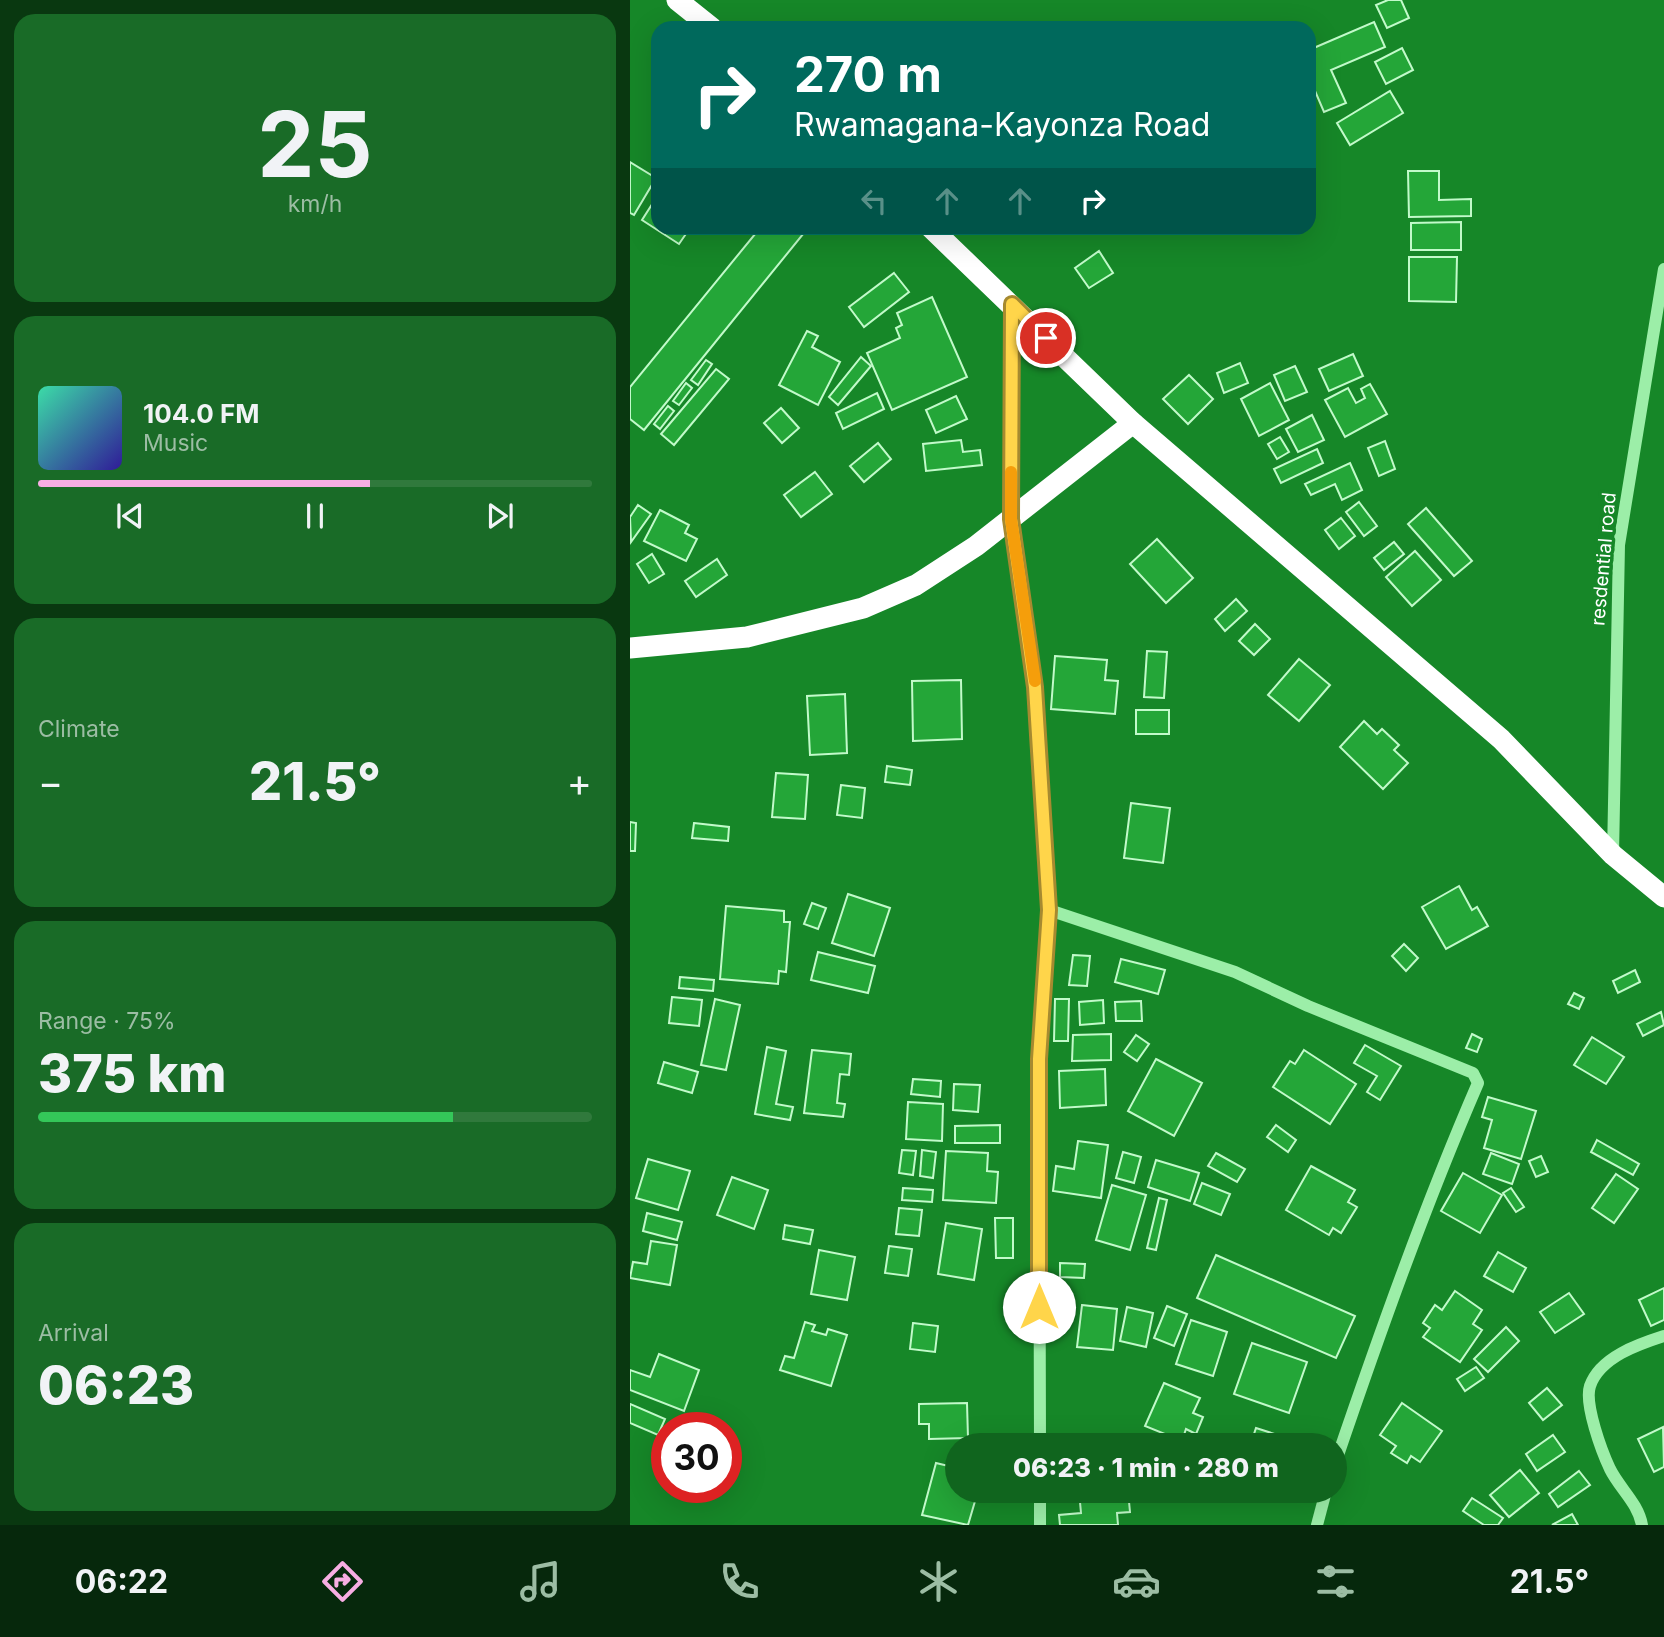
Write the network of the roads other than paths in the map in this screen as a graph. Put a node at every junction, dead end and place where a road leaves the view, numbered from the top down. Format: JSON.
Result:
{"nodes":[{"id":1,"x":677,"y":0,"type":"edge"},
{"id":2,"x":703,"y":21,"type":"edge"},
{"id":3,"x":938,"y":235,"type":"edge"},
{"id":4,"x":1664,"y":269,"type":"edge"},
{"id":5,"x":1012,"y":304,"type":"junction"},
{"id":6,"x":1133,"y":422,"type":"junction"},
{"id":7,"x":1011,"y":519,"type":"junction"},
{"id":8,"x":630,"y":648,"type":"edge"},
{"id":9,"x":1613,"y":855,"type":"junction"},
{"id":10,"x":1664,"y":897,"type":"edge"},
{"id":11,"x":1049,"y":910,"type":"junction"},
{"id":12,"x":1664,"y":1336,"type":"edge"},
{"id":13,"x":1040,"y":1433,"type":"edge"},
{"id":14,"x":1346,"y":1433,"type":"edge"},
{"id":15,"x":1040,"y":1503,"type":"edge"},
{"id":16,"x":1323,"y":1503,"type":"edge"},
{"id":17,"x":1040,"y":1525,"type":"edge"},
{"id":18,"x":1317,"y":1525,"type":"edge"},
{"id":19,"x":1642,"y":1525,"type":"edge"}],
"edges":[{"from":1,"to":2,"type":"highway"},
{"from":3,"to":5,"type":"highway"},
{"from":4,"to":9,"type":"street","name":"resdential road"},
{"from":5,"to":6,"type":"highway"},
{"from":5,"to":7,"type":"street"},
{"from":6,"to":7,"type":"highway"},
{"from":6,"to":9,"type":"highway"},
{"from":7,"to":8,"type":"highway"},
{"from":7,"to":11,"type":"street"},
{"from":9,"to":10,"type":"highway"},
{"from":11,"to":13,"type":"street"},
{"from":11,"to":14,"type":"street"},
{"from":12,"to":19,"type":"street"},
{"from":15,"to":17,"type":"street"},
{"from":16,"to":18,"type":"street"}]}
